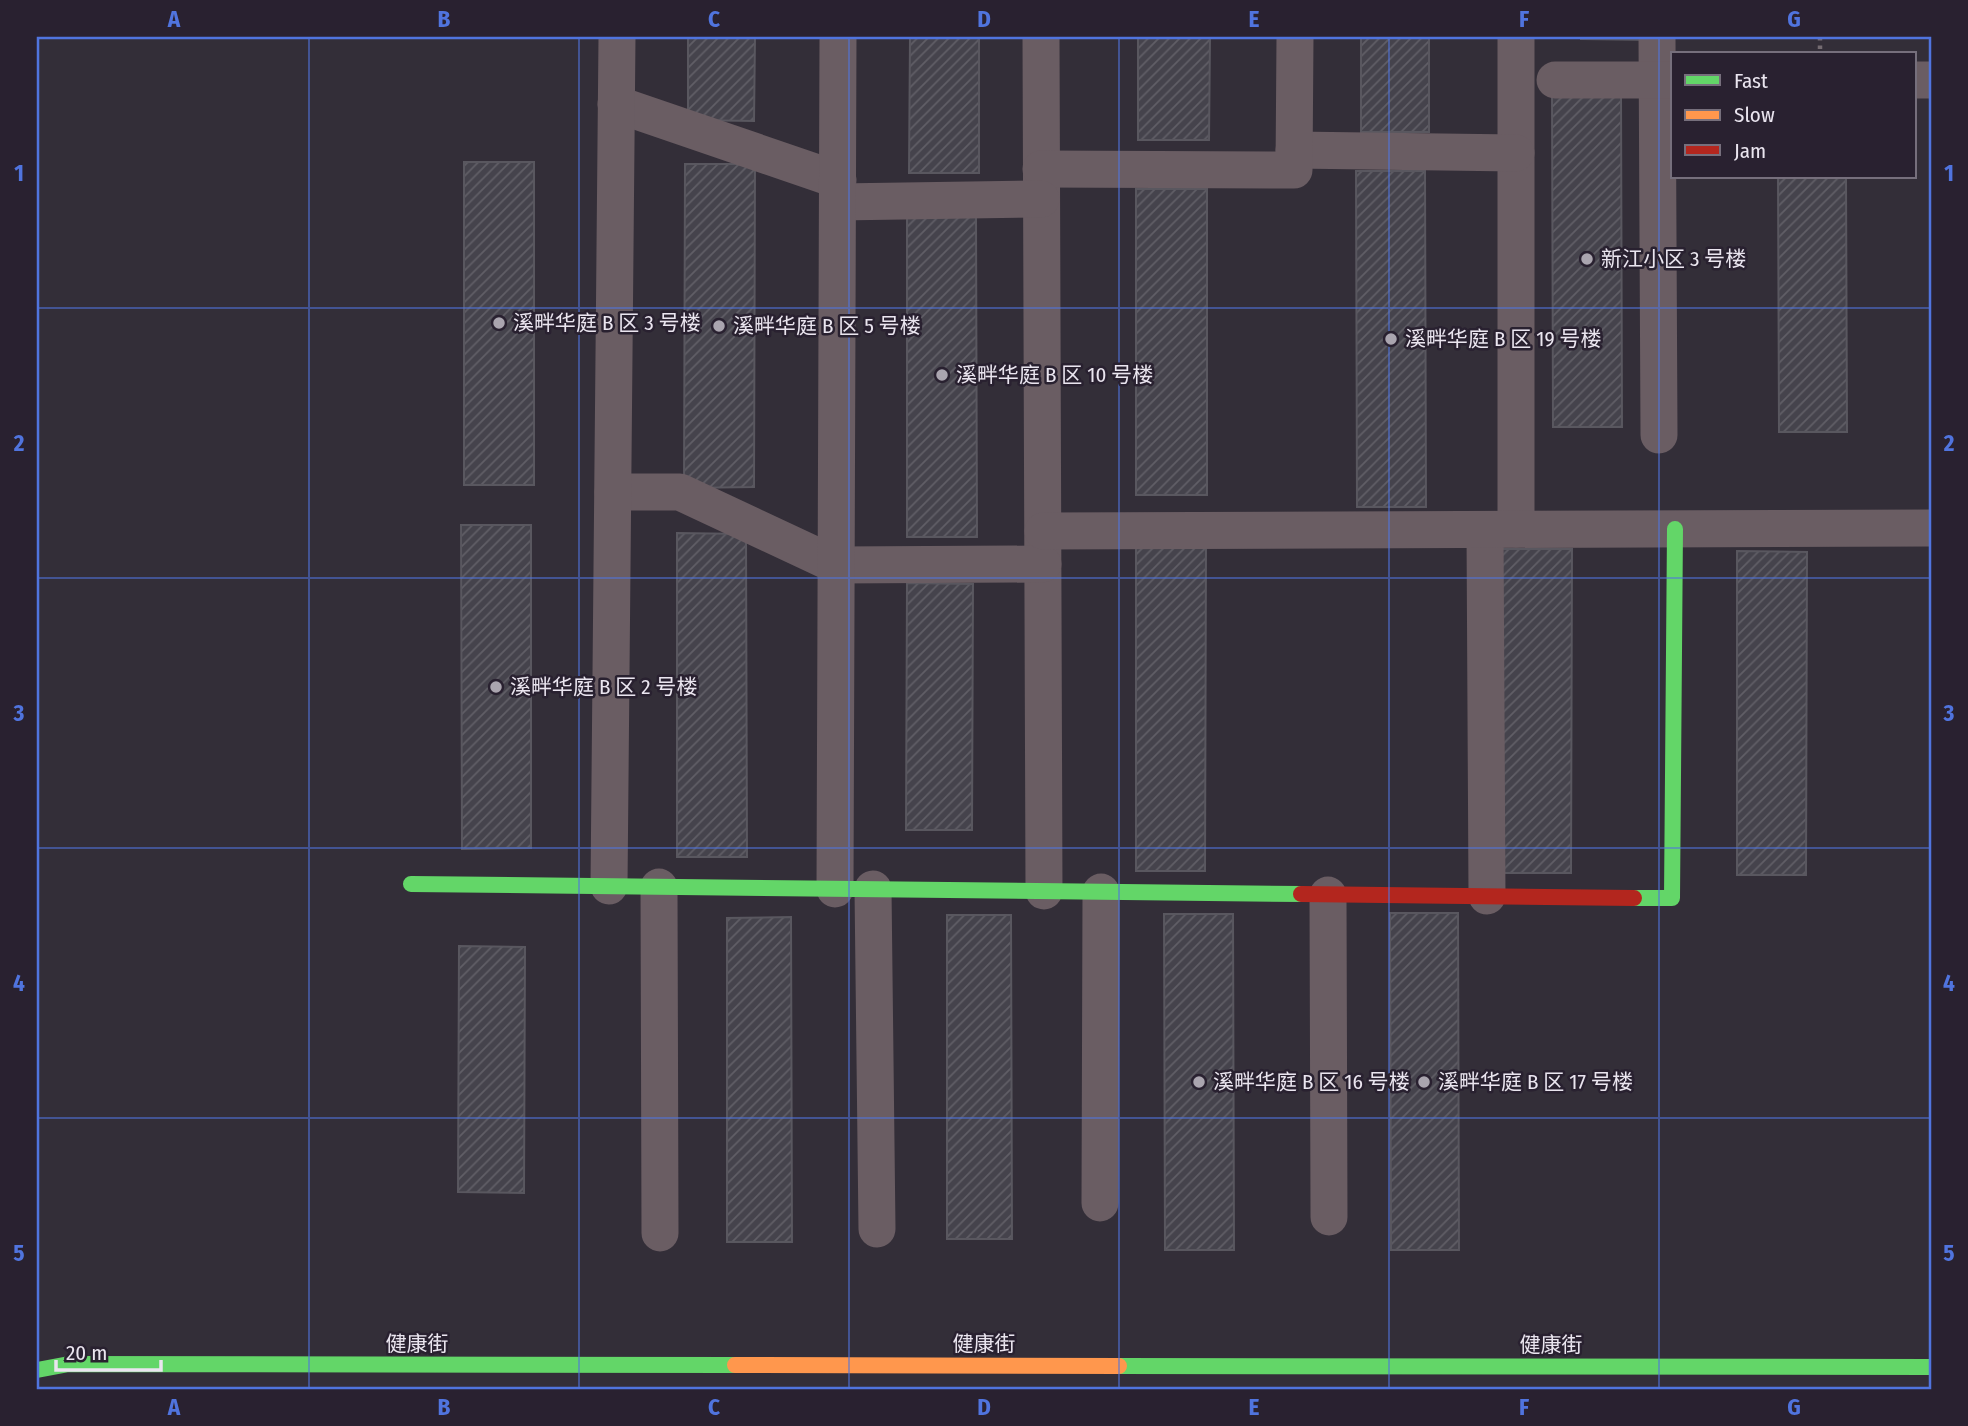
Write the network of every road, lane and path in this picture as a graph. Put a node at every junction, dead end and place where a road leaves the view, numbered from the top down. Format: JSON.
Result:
{"nodes":[{"id":1,"x":617,"y":37,"type":"edge"},
{"id":2,"x":838,"y":37,"type":"edge"},
{"id":3,"x":1041,"y":37,"type":"edge"},
{"id":4,"x":1295,"y":37,"type":"edge"},
{"id":5,"x":1516,"y":37,"type":"edge"},
{"id":6,"x":1657,"y":37,"type":"edge"},
{"id":7,"x":1555,"y":80,"type":"dead end"},
{"id":8,"x":1665,"y":80,"type":"edge"},
{"id":9,"x":616,"y":104,"type":"junction"},
{"id":10,"x":1294,"y":150,"type":"junction"},
{"id":11,"x":1516,"y":153,"type":"junction"},
{"id":12,"x":1041,"y":184,"type":"junction"},
{"id":13,"x":838,"y":191,"type":"junction"},
{"id":14,"x":1659,"y":436,"type":"dead end"},
{"id":15,"x":613,"y":492,"type":"junction"},
{"id":16,"x":1931,"y":528,"type":"edge"},
{"id":17,"x":1500,"y":529,"type":"junction"},
{"id":18,"x":1675,"y":529,"type":"junction"},
{"id":19,"x":1043,"y":547,"type":"junction"},
{"id":20,"x":836,"y":565,"type":"junction"},
{"id":21,"x":411,"y":884,"type":"dead end"},
{"id":22,"x":609,"y":886,"type":"junction"},
{"id":23,"x":659,"y":887,"type":"junction"},
{"id":24,"x":835,"y":889,"type":"junction"},
{"id":25,"x":873,"y":889,"type":"junction"},
{"id":26,"x":1044,"y":891,"type":"junction"},
{"id":27,"x":1101,"y":892,"type":"junction"},
{"id":28,"x":1328,"y":895,"type":"junction"},
{"id":29,"x":1487,"y":896,"type":"junction"},
{"id":30,"x":1100,"y":1203,"type":"dead end"},
{"id":31,"x":1329,"y":1217,"type":"dead end"},
{"id":32,"x":877,"y":1229,"type":"dead end"},
{"id":33,"x":660,"y":1233,"type":"dead end"},
{"id":34,"x":1931,"y":1367,"type":"edge"},
{"id":35,"x":37,"y":1370,"type":"edge"},
{"id":36,"x":359,"y":1377,"type":"edge"}],
"edges":[{"from":1,"to":9,"type":"street"},
{"from":2,"to":13,"type":"street"},
{"from":3,"to":12,"type":"street"},
{"from":4,"to":10,"type":"street"},
{"from":5,"to":11,"type":"street"},
{"from":6,"to":8,"type":"street"},
{"from":7,"to":8,"type":"street"},
{"from":8,"to":14,"type":"street"},
{"from":9,"to":13,"type":"street"},
{"from":9,"to":15,"type":"street"},
{"from":10,"to":11,"type":"street"},
{"from":10,"to":12,"type":"street"},
{"from":11,"to":17,"type":"street"},
{"from":12,"to":13,"type":"street"},
{"from":12,"to":19,"type":"street"},
{"from":13,"to":20,"type":"street"},
{"from":15,"to":20,"type":"street"},
{"from":15,"to":22,"type":"street"},
{"from":16,"to":18,"type":"street"},
{"from":17,"to":18,"type":"street"},
{"from":17,"to":19,"type":"street"},
{"from":17,"to":29,"type":"street"},
{"from":18,"to":29,"type":"street"},
{"from":19,"to":20,"type":"street"},
{"from":19,"to":26,"type":"street"},
{"from":20,"to":24,"type":"street"},
{"from":21,"to":22,"type":"street"},
{"from":22,"to":23,"type":"street"},
{"from":23,"to":24,"type":"street"},
{"from":23,"to":33,"type":"street"},
{"from":24,"to":25,"type":"street"},
{"from":25,"to":26,"type":"street"},
{"from":25,"to":32,"type":"street"},
{"from":26,"to":27,"type":"street"},
{"from":27,"to":28,"type":"street"},
{"from":27,"to":30,"type":"street"},
{"from":28,"to":29,"type":"street"},
{"from":28,"to":31,"type":"street"},
{"from":34,"to":36,"type":"street","name":"健康街"},
{"from":35,"to":36,"type":"street","name":"健康街"}]}
